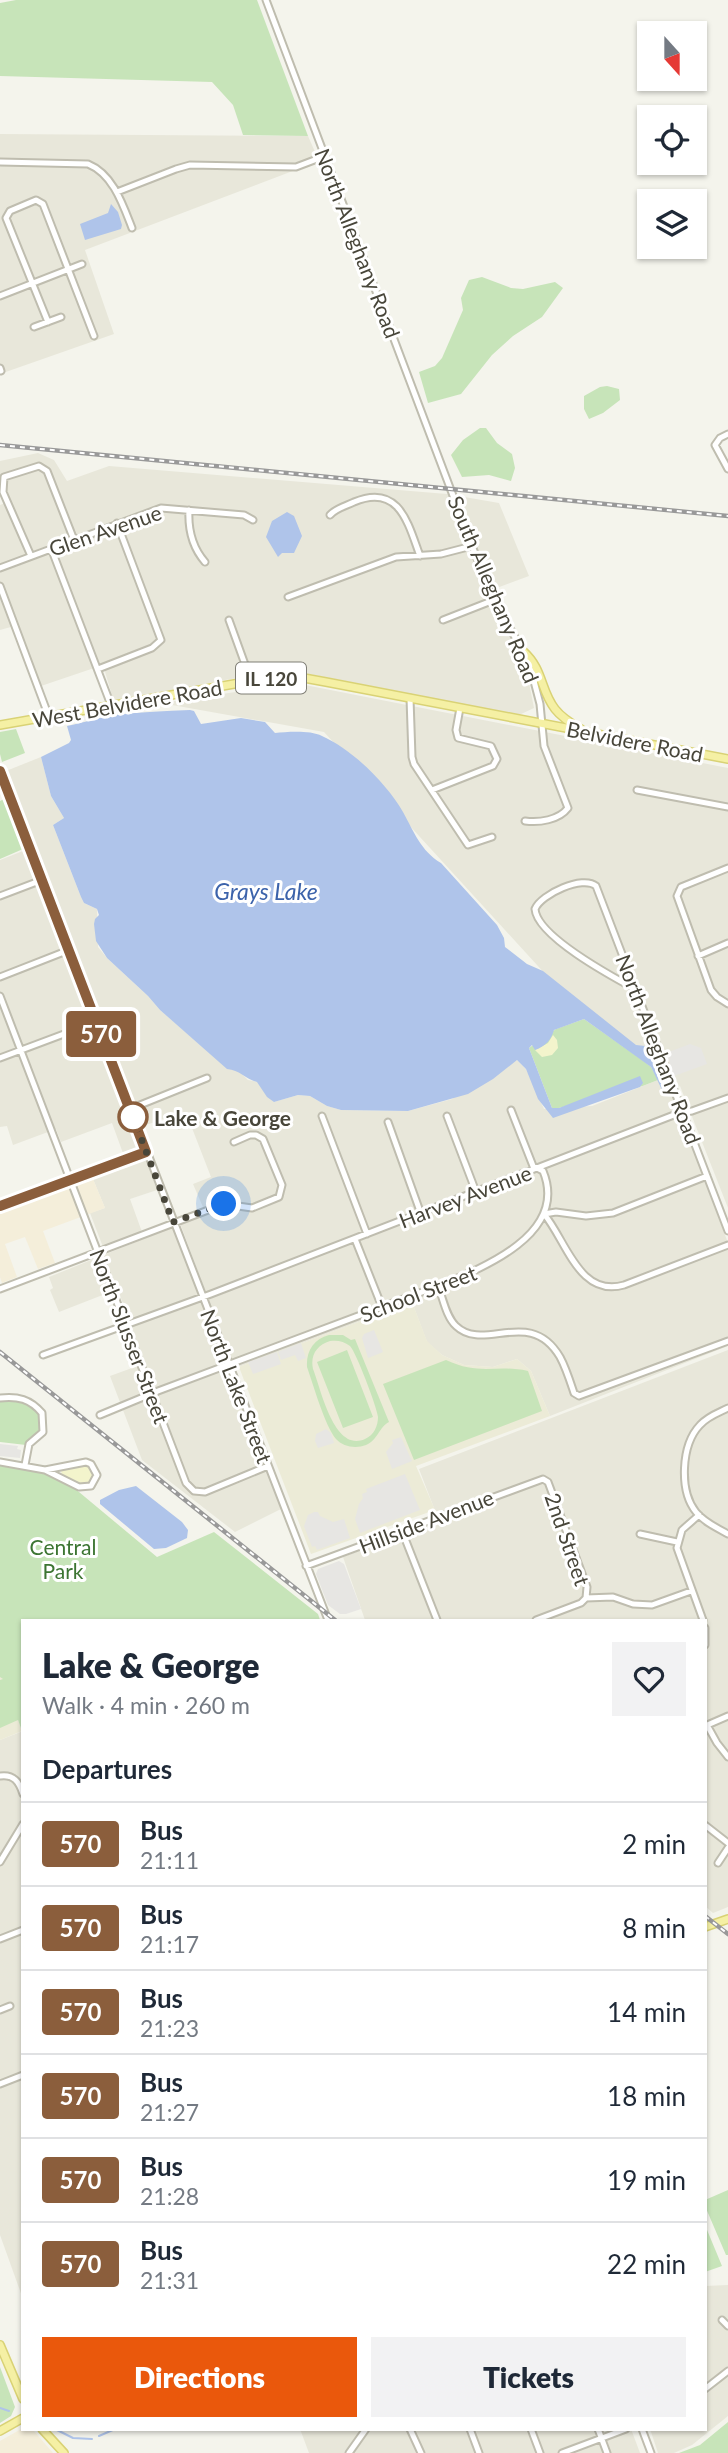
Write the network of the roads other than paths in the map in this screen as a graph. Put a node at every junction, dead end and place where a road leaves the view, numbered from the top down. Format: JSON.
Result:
{"nodes":[{"id":1,"x":266,"y":0,"type":"edge"},
{"id":2,"x":325,"y":156,"type":"junction"},
{"id":3,"x":0,"y":162,"type":"edge"},
{"id":4,"x":117,"y":192,"type":"junction"},
{"id":5,"x":132,"y":228,"type":"dead end"},
{"id":6,"x":82,"y":264,"type":"dead end"},
{"id":7,"x":69,"y":270,"type":"junction"},
{"id":8,"x":33,"y":283,"type":"junction"},
{"id":9,"x":0,"y":296,"type":"edge"},
{"id":10,"x":61,"y":317,"type":"dead end"},
{"id":11,"x":48,"y":322,"type":"junction"},
{"id":12,"x":34,"y":327,"type":"dead end"},
{"id":13,"x":94,"y":336,"type":"dead end"},
{"id":14,"x":728,"y":434,"type":"edge"},
{"id":15,"x":728,"y":470,"type":"edge"},
{"id":16,"x":449,"y":486,"type":"joint"},
{"id":17,"x":189,"y":510,"type":"junction"},
{"id":18,"x":330,"y":515,"type":"dead end"},
{"id":19,"x":253,"y":520,"type":"dead end"},
{"id":20,"x":117,"y":523,"type":"junction"},
{"id":21,"x":74,"y":540,"type":"junction"},
{"id":22,"x":472,"y":546,"type":"junction"},
{"id":23,"x":51,"y":548,"type":"junction"},
{"id":24,"x":31,"y":556,"type":"junction"},
{"id":25,"x":420,"y":556,"type":"junction"},
{"id":26,"x":205,"y":562,"type":"dead end"},
{"id":27,"x":0,"y":568,"type":"edge"},
{"id":28,"x":0,"y":586,"type":"edge"},
{"id":29,"x":288,"y":597,"type":"dead end"},
{"id":30,"x":494,"y":600,"type":"junction"},
{"id":31,"x":229,"y":620,"type":"dead end"},
{"id":32,"x":443,"y":620,"type":"dead end"},
{"id":33,"x":523,"y":651,"type":"junction"},
{"id":34,"x":98,"y":669,"type":"junction"},
{"id":35,"x":251,"y":681,"type":"junction"},
{"id":36,"x":410,"y":698,"type":"junction"},
{"id":37,"x":111,"y":705,"type":"junction"},
{"id":38,"x":460,"y":708,"type":"junction"},
{"id":39,"x":49,"y":717,"type":"junction"},
{"id":40,"x":543,"y":724,"type":"junction"},
{"id":41,"x":0,"y":725,"type":"edge"},
{"id":42,"x":585,"y":732,"type":"junction"},
{"id":43,"x":728,"y":759,"type":"edge"},
{"id":44,"x":0,"y":771,"type":"edge"},
{"id":45,"x":432,"y":790,"type":"junction"},
{"id":46,"x":637,"y":790,"type":"dead end"},
{"id":47,"x":728,"y":807,"type":"edge"},
{"id":48,"x":525,"y":821,"type":"dead end"},
{"id":49,"x":492,"y":837,"type":"dead end"},
{"id":50,"x":728,"y":868,"type":"edge"},
{"id":51,"x":42,"y":880,"type":"junction"},
{"id":52,"x":0,"y":896,"type":"edge"},
{"id":53,"x":728,"y":943,"type":"edge"},
{"id":54,"x":69,"y":950,"type":"junction"},
{"id":55,"x":698,"y":956,"type":"junction"},
{"id":56,"x":0,"y":977,"type":"edge"},
{"id":57,"x":635,"y":989,"type":"junction"},
{"id":58,"x":0,"y":996,"type":"edge"},
{"id":59,"x":728,"y":1004,"type":"edge"},
{"id":60,"x":96,"y":1021,"type":"junction"},
{"id":61,"x":21,"y":1050,"type":"junction"},
{"id":62,"x":0,"y":1058,"type":"edge"},
{"id":63,"x":207,"y":1078,"type":"dead end"},
{"id":64,"x":728,"y":1098,"type":"edge"},
{"id":65,"x":130,"y":1109,"type":"junction"},
{"id":66,"x":511,"y":1110,"type":"dead end"},
{"id":67,"x":684,"y":1112,"type":"junction"},
{"id":68,"x":447,"y":1115,"type":"dead end"},
{"id":69,"x":322,"y":1116,"type":"dead end"},
{"id":70,"x":387,"y":1122,"type":"dead end"},
{"id":71,"x":233,"y":1142,"type":"dead end"},
{"id":72,"x":146,"y":1152,"type":"junction"},
{"id":73,"x":538,"y":1167,"type":"junction"},
{"id":74,"x":708,"y":1176,"type":"junction"},
{"id":75,"x":71,"y":1179,"type":"junction"},
{"id":76,"x":476,"y":1192,"type":"junction"},
{"id":77,"x":0,"y":1206,"type":"edge"},
{"id":78,"x":421,"y":1214,"type":"junction"},
{"id":79,"x":544,"y":1214,"type":"junction"},
{"id":80,"x":173,"y":1222,"type":"junction"},
{"id":81,"x":728,"y":1231,"type":"edge"},
{"id":82,"x":367,"y":1234,"type":"junction"},
{"id":83,"x":355,"y":1239,"type":"junction"},
{"id":84,"x":728,"y":1245,"type":"edge"},
{"id":85,"x":98,"y":1252,"type":"junction"},
{"id":86,"x":438,"y":1286,"type":"junction"},
{"id":87,"x":0,"y":1288,"type":"edge"},
{"id":88,"x":202,"y":1296,"type":"junction"},
{"id":89,"x":382,"y":1307,"type":"junction"},
{"id":90,"x":125,"y":1324,"type":"junction"},
{"id":91,"x":728,"y":1341,"type":"edge"},
{"id":92,"x":43,"y":1355,"type":"dead end"},
{"id":93,"x":228,"y":1365,"type":"junction"},
{"id":94,"x":152,"y":1394,"type":"junction"},
{"id":95,"x":0,"y":1398,"type":"edge"},
{"id":96,"x":728,"y":1408,"type":"edge"},
{"id":97,"x":100,"y":1415,"type":"dead end"},
{"id":98,"x":0,"y":1462,"type":"edge"},
{"id":99,"x":25,"y":1465,"type":"junction"},
{"id":100,"x":268,"y":1466,"type":"junction"},
{"id":101,"x":45,"y":1470,"type":"junction"},
{"id":102,"x":546,"y":1480,"type":"joint"},
{"id":103,"x":699,"y":1515,"type":"junction"},
{"id":104,"x":402,"y":1531,"type":"junction"},
{"id":105,"x":640,"y":1534,"type":"dead end"},
{"id":106,"x":728,"y":1534,"type":"edge"},
{"id":107,"x":677,"y":1542,"type":"junction"},
{"id":108,"x":306,"y":1566,"type":"junction"},
{"id":109,"x":691,"y":1591,"type":"junction"},
{"id":110,"x":586,"y":1598,"type":"junction"},
{"id":111,"x":328,"y":1619,"type":"edge"},
{"id":112,"x":437,"y":1619,"type":"edge"},
{"id":113,"x":539,"y":1619,"type":"edge"},
{"id":114,"x":702,"y":1619,"type":"edge"},
{"id":115,"x":728,"y":1716,"type":"edge"},
{"id":116,"x":707,"y":1726,"type":"edge"},
{"id":117,"x":707,"y":1728,"type":"edge"},
{"id":118,"x":728,"y":1756,"type":"edge"},
{"id":119,"x":0,"y":1776,"type":"edge"},
{"id":120,"x":21,"y":1790,"type":"edge"},
{"id":121,"x":21,"y":1827,"type":"edge"},
{"id":122,"x":707,"y":1827,"type":"edge"},
{"id":123,"x":8,"y":1845,"type":"junction"},
{"id":124,"x":728,"y":1846,"type":"edge"},
{"id":125,"x":0,"y":1849,"type":"edge"},
{"id":126,"x":0,"y":1862,"type":"edge"},
{"id":127,"x":718,"y":1863,"type":"dead end"},
{"id":128,"x":728,"y":1919,"type":"edge"},
{"id":129,"x":707,"y":1926,"type":"edge"},
{"id":130,"x":21,"y":1931,"type":"edge"},
{"id":131,"x":0,"y":1939,"type":"edge"},
{"id":132,"x":10,"y":2006,"type":"dead end"},
{"id":133,"x":0,"y":2010,"type":"edge"},
{"id":134,"x":21,"y":2076,"type":"edge"},
{"id":135,"x":0,"y":2084,"type":"edge"},
{"id":136,"x":722,"y":2320,"type":"dead end"},
{"id":137,"x":728,"y":2326,"type":"edge"},
{"id":138,"x":0,"y":2345,"type":"edge"},
{"id":139,"x":728,"y":2371,"type":"edge"},
{"id":140,"x":707,"y":2387,"type":"edge"},
{"id":141,"x":21,"y":2394,"type":"edge"},
{"id":142,"x":21,"y":2419,"type":"edge"},
{"id":143,"x":0,"y":2431,"type":"edge"},
{"id":144,"x":44,"y":2431,"type":"edge"},
{"id":145,"x":365,"y":2431,"type":"edge"},
{"id":146,"x":411,"y":2431,"type":"edge"},
{"id":147,"x":471,"y":2431,"type":"edge"},
{"id":148,"x":532,"y":2431,"type":"edge"},
{"id":149,"x":599,"y":2431,"type":"edge"},
{"id":150,"x":620,"y":2431,"type":"edge"},
{"id":151,"x":643,"y":2431,"type":"edge"},
{"id":152,"x":601,"y":2438,"type":"junction"},
{"id":153,"x":64,"y":2453,"type":"edge"},
{"id":154,"x":349,"y":2453,"type":"edge"},
{"id":155,"x":421,"y":2453,"type":"edge"},
{"id":156,"x":479,"y":2453,"type":"edge"},
{"id":157,"x":540,"y":2453,"type":"edge"},
{"id":158,"x":562,"y":2453,"type":"edge"},
{"id":159,"x":607,"y":2453,"type":"edge"},
{"id":160,"x":651,"y":2453,"type":"edge"}],
"edges":[{"from":1,"to":2,"type":"street","name":"North Alleghany Road"},
{"from":2,"to":4,"type":"street"},
{"from":2,"to":16,"type":"street","name":"North Alleghany Road"},
{"from":3,"to":4,"type":"street"},
{"from":4,"to":5,"type":"street"},
{"from":6,"to":7,"type":"street"},
{"from":7,"to":8,"type":"street"},
{"from":7,"to":8,"type":"street"},
{"from":7,"to":13,"type":"street"},
{"from":8,"to":9,"type":"street"},
{"from":8,"to":11,"type":"street"},
{"from":10,"to":11,"type":"street"},
{"from":11,"to":12,"type":"street"},
{"from":14,"to":15,"type":"street"},
{"from":16,"to":22,"type":"street","name":"South Alleghany Road"},
{"from":17,"to":19,"type":"street","name":"Glen Avenue"},
{"from":17,"to":20,"type":"street","name":"Glen Avenue"},
{"from":17,"to":26,"type":"street"},
{"from":18,"to":25,"type":"street"},
{"from":20,"to":21,"type":"street","name":"Glen Avenue"},
{"from":20,"to":34,"type":"street"},
{"from":21,"to":23,"type":"street","name":"Glen Avenue"},
{"from":21,"to":24,"type":"street"},
{"from":22,"to":25,"type":"street"},
{"from":22,"to":30,"type":"street","name":"South Alleghany Road"},
{"from":23,"to":24,"type":"street","name":"Glen Avenue"},
{"from":23,"to":34,"type":"street"},
{"from":24,"to":27,"type":"street","name":"Glen Avenue"},
{"from":25,"to":29,"type":"street"},
{"from":28,"to":39,"type":"street"},
{"from":30,"to":32,"type":"street"},
{"from":30,"to":33,"type":"street","name":"South Alleghany Road"},
{"from":31,"to":35,"type":"street"},
{"from":33,"to":40,"type":"street","name":"South Alleghany Road"},
{"from":33,"to":42,"type":"main road"},
{"from":34,"to":37,"type":"street"},
{"from":35,"to":36,"type":"main road","name":"West Belvidere Road","number":"IL 120"},
{"from":35,"to":37,"type":"main road","name":"West Belvidere Road","number":"IL 120"},
{"from":36,"to":38,"type":"main road","name":"West Belvidere Road","number":"IL 120"},
{"from":36,"to":45,"type":"street"},
{"from":37,"to":39,"type":"main road","name":"West Belvidere Road","number":"IL 120"},
{"from":38,"to":40,"type":"main road","name":"West Belvidere Road","number":"IL 120"},
{"from":38,"to":45,"type":"street"},
{"from":39,"to":41,"type":"main road","name":"West Belvidere Road","number":"IL 120"},
{"from":40,"to":42,"type":"main road","name":"Belvidere Road","number":"IL 120"},
{"from":40,"to":48,"type":"street","name":"South Alleghany Road"},
{"from":42,"to":43,"type":"main road","name":"Belvidere Road","number":"IL 120"},
{"from":44,"to":51,"type":"street","name":"North Lake Street"},
{"from":45,"to":49,"type":"street"},
{"from":46,"to":47,"type":"street"},
{"from":50,"to":55,"type":"street"},
{"from":51,"to":52,"type":"street"},
{"from":51,"to":54,"type":"street","name":"North Lake Street"},
{"from":53,"to":55,"type":"street"},
{"from":54,"to":56,"type":"street"},
{"from":54,"to":60,"type":"street","name":"North Lake Street"},
{"from":55,"to":59,"type":"street"},
{"from":57,"to":57,"type":"street","name":"North Alleghany Road"},
{"from":57,"to":67,"type":"street","name":"North Alleghany Road"},
{"from":58,"to":61,"type":"street","name":"North Slusser Street"},
{"from":60,"to":61,"type":"street"},
{"from":60,"to":65,"type":"street","name":"North Lake Street"},
{"from":61,"to":62,"type":"street"},
{"from":61,"to":75,"type":"street","name":"North Slusser Street"},
{"from":63,"to":65,"type":"street"},
{"from":64,"to":67,"type":"street","name":"Harvey Avenue"},
{"from":65,"to":72,"type":"street","name":"North Lake Street"},
{"from":66,"to":73,"type":"street"},
{"from":67,"to":73,"type":"street","name":"Harvey Avenue"},
{"from":67,"to":74,"type":"street","name":"North Alleghany Road"},
{"from":68,"to":76,"type":"street"},
{"from":69,"to":82,"type":"street"},
{"from":70,"to":78,"type":"street"},
{"from":71,"to":80,"type":"street"},
{"from":72,"to":75,"type":"street"},
{"from":72,"to":80,"type":"street","name":"North Lake Street"},
{"from":73,"to":76,"type":"street","name":"Harvey Avenue"},
{"from":73,"to":79,"type":"street"},
{"from":74,"to":79,"type":"street"},
{"from":74,"to":81,"type":"street","name":"North Alleghany Road"},
{"from":75,"to":77,"type":"street"},
{"from":75,"to":85,"type":"street","name":"North Slusser Street"},
{"from":76,"to":78,"type":"street","name":"Harvey Avenue"},
{"from":78,"to":82,"type":"street","name":"Harvey Avenue"},
{"from":79,"to":84,"type":"street"},
{"from":79,"to":86,"type":"street","name":"School Street"},
{"from":80,"to":85,"type":"street"},
{"from":80,"to":88,"type":"street","name":"North Lake Street"},
{"from":82,"to":83,"type":"street","name":"Harvey Avenue"},
{"from":83,"to":88,"type":"street","name":"Harvey Avenue"},
{"from":83,"to":89,"type":"street"},
{"from":85,"to":87,"type":"street"},
{"from":85,"to":90,"type":"street","name":"North Slusser Street"},
{"from":86,"to":89,"type":"street","name":"School Street"},
{"from":86,"to":91,"type":"street"},
{"from":88,"to":90,"type":"street","name":"Harvey Avenue"},
{"from":88,"to":93,"type":"street","name":"North Lake Street"},
{"from":89,"to":93,"type":"street","name":"School Street"},
{"from":90,"to":92,"type":"street","name":"Harvey Avenue"},
{"from":90,"to":94,"type":"street","name":"North Slusser Street"},
{"from":93,"to":94,"type":"street","name":"School Street"},
{"from":93,"to":100,"type":"street","name":"North Lake Street"},
{"from":94,"to":97,"type":"street","name":"School Street"},
{"from":94,"to":100,"type":"street","name":"North Slusser Street"},
{"from":95,"to":99,"type":"street"},
{"from":96,"to":103,"type":"street"},
{"from":98,"to":99,"type":"street"},
{"from":99,"to":101,"type":"street"},
{"from":100,"to":108,"type":"street","name":"North Lake Street"},
{"from":101,"to":101,"type":"street"},
{"from":102,"to":104,"type":"street","name":"Hillside Avenue"},
{"from":102,"to":110,"type":"street","name":"2nd Street"},
{"from":103,"to":106,"type":"street"},
{"from":103,"to":107,"type":"street"},
{"from":104,"to":108,"type":"street","name":"Hillside Avenue"},
{"from":104,"to":112,"type":"street"},
{"from":105,"to":107,"type":"street"},
{"from":107,"to":109,"type":"street"},
{"from":108,"to":111,"type":"street","name":"North Lake Street"},
{"from":109,"to":110,"type":"street"},
{"from":109,"to":114,"type":"street"},
{"from":110,"to":113,"type":"street"},
{"from":115,"to":116,"type":"street"},
{"from":117,"to":118,"type":"street"},
{"from":119,"to":120,"type":"street"},
{"from":121,"to":123,"type":"street"},
{"from":122,"to":124,"type":"street"},
{"from":123,"to":125,"type":"street"},
{"from":123,"to":126,"type":"street"},
{"from":124,"to":127,"type":"street"},
{"from":128,"to":129,"type":"main road"},
{"from":130,"to":131,"type":"street"},
{"from":132,"to":133,"type":"street"},
{"from":134,"to":135,"type":"street"},
{"from":136,"to":137,"type":"street"},
{"from":138,"to":141,"type":"main road"},
{"from":139,"to":140,"type":"street"},
{"from":142,"to":143,"type":"main road"},
{"from":144,"to":153,"type":"main road"},
{"from":145,"to":154,"type":"street"},
{"from":146,"to":155,"type":"street"},
{"from":147,"to":156,"type":"street"},
{"from":148,"to":157,"type":"street"},
{"from":149,"to":152,"type":"street"},
{"from":150,"to":152,"type":"street"},
{"from":151,"to":160,"type":"street"},
{"from":152,"to":158,"type":"street"},
{"from":152,"to":159,"type":"street"}]}
